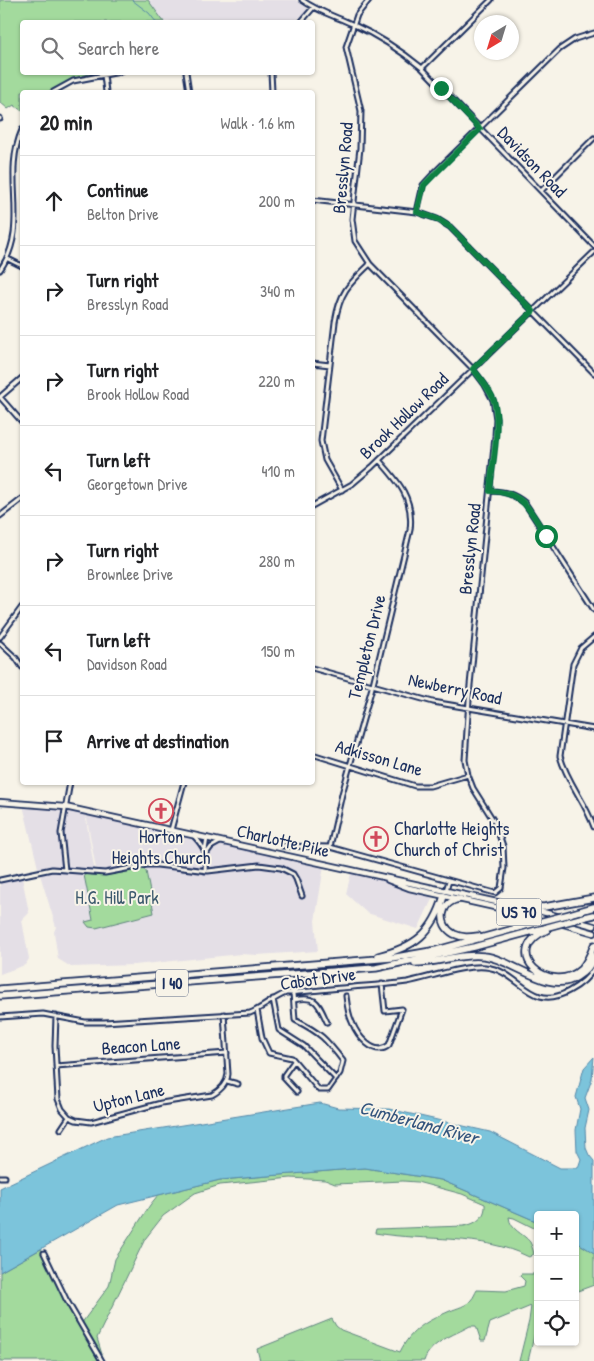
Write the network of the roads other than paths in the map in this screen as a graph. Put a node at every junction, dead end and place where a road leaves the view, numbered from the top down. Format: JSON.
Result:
{"nodes":[{"id":1,"x":302,"y":0,"type":"edge"},
{"id":2,"x":369,"y":0,"type":"edge"},
{"id":3,"x":491,"y":0,"type":"edge"},
{"id":4,"x":313,"y":8,"type":"junction"},
{"id":5,"x":303,"y":20,"type":"edge"},
{"id":6,"x":353,"y":24,"type":"junction"},
{"id":7,"x":594,"y":33,"type":"edge"},
{"id":8,"x":422,"y":68,"type":"junction"},
{"id":9,"x":104,"y":75,"type":"joint"},
{"id":10,"x":186,"y":75,"type":"edge"},
{"id":11,"x":271,"y":75,"type":"edge"},
{"id":12,"x":57,"y":90,"type":"edge"},
{"id":13,"x":106,"y":90,"type":"edge"},
{"id":14,"x":189,"y":90,"type":"edge"},
{"id":15,"x":272,"y":90,"type":"edge"},
{"id":16,"x":480,"y":129,"type":"junction"},
{"id":17,"x":20,"y":136,"type":"edge"},
{"id":18,"x":594,"y":138,"type":"edge"},
{"id":19,"x":541,"y":191,"type":"junction"},
{"id":20,"x":315,"y":200,"type":"edge"},
{"id":21,"x":353,"y":204,"type":"junction"},
{"id":22,"x":417,"y":212,"type":"junction"},
{"id":23,"x":594,"y":246,"type":"edge"},
{"id":24,"x":594,"y":252,"type":"edge"},
{"id":25,"x":8,"y":259,"type":"junction"},
{"id":26,"x":370,"y":264,"type":"junction"},
{"id":27,"x":20,"y":265,"type":"edge"},
{"id":28,"x":0,"y":270,"type":"edge"},
{"id":29,"x":533,"y":311,"type":"junction"},
{"id":30,"x":315,"y":363,"type":"edge"},
{"id":31,"x":330,"y":365,"type":"junction"},
{"id":32,"x":473,"y":369,"type":"junction"},
{"id":33,"x":594,"y":373,"type":"edge"},
{"id":34,"x":20,"y":380,"type":"edge"},
{"id":35,"x":0,"y":397,"type":"edge"},
{"id":36,"x":20,"y":420,"type":"edge"},
{"id":37,"x":379,"y":460,"type":"junction"},
{"id":38,"x":342,"y":490,"type":"junction"},
{"id":39,"x":490,"y":491,"type":"junction"},
{"id":40,"x":20,"y":501,"type":"edge"},
{"id":41,"x":315,"y":504,"type":"edge"},
{"id":42,"x":0,"y":516,"type":"edge"},
{"id":43,"x":20,"y":610,"type":"edge"},
{"id":44,"x":594,"y":610,"type":"edge"},
{"id":45,"x":0,"y":637,"type":"edge"},
{"id":46,"x":594,"y":637,"type":"edge"},
{"id":47,"x":0,"y":643,"type":"edge"},
{"id":48,"x":20,"y":665,"type":"edge"},
{"id":49,"x":315,"y":669,"type":"edge"},
{"id":50,"x":373,"y":684,"type":"junction"},
{"id":51,"x":469,"y":708,"type":"junction"},
{"id":52,"x":564,"y":723,"type":"junction"},
{"id":53,"x":594,"y":729,"type":"edge"},
{"id":54,"x":315,"y":755,"type":"edge"},
{"id":55,"x":351,"y":766,"type":"junction"},
{"id":56,"x":468,"y":775,"type":"junction"},
{"id":57,"x":69,"y":785,"type":"edge"},
{"id":58,"x":183,"y":785,"type":"edge"},
{"id":59,"x":0,"y":802,"type":"edge"},
{"id":60,"x":65,"y":807,"type":"junction"},
{"id":61,"x":594,"y":826,"type":"edge"},
{"id":62,"x":171,"y":830,"type":"junction"},
{"id":63,"x":192,"y":834,"type":"junction"},
{"id":64,"x":207,"y":838,"type":"junction"},
{"id":65,"x":220,"y":841,"type":"junction"},
{"id":66,"x":283,"y":846,"type":"dead end"},
{"id":67,"x":299,"y":846,"type":"junction"},
{"id":68,"x":330,"y":847,"type":"junction"},
{"id":69,"x":205,"y":853,"type":"junction"},
{"id":70,"x":297,"y":858,"type":"junction"},
{"id":71,"x":65,"y":870,"type":"junction"},
{"id":72,"x":204,"y":871,"type":"junction"},
{"id":73,"x":0,"y":880,"type":"edge"},
{"id":74,"x":449,"y":881,"type":"junction"},
{"id":75,"x":445,"y":893,"type":"junction"},
{"id":76,"x":302,"y":896,"type":"dead end"},
{"id":77,"x":594,"y":898,"type":"edge"},
{"id":78,"x":460,"y":899,"type":"junction"},
{"id":79,"x":514,"y":906,"type":"junction"},
{"id":80,"x":594,"y":907,"type":"edge"},
{"id":81,"x":594,"y":915,"type":"edge"},
{"id":82,"x":594,"y":926,"type":"edge"},
{"id":83,"x":550,"y":927,"type":"junction"},
{"id":84,"x":594,"y":933,"type":"edge"},
{"id":85,"x":488,"y":936,"type":"junction"},
{"id":86,"x":594,"y":945,"type":"edge"},
{"id":87,"x":594,"y":957,"type":"edge"},
{"id":88,"x":355,"y":961,"type":"junction"},
{"id":89,"x":400,"y":964,"type":"junction"},
{"id":90,"x":594,"y":968,"type":"edge"},
{"id":91,"x":382,"y":984,"type":"junction"},
{"id":92,"x":0,"y":989,"type":"edge"},
{"id":93,"x":293,"y":993,"type":"junction"},
{"id":94,"x":0,"y":996,"type":"edge"},
{"id":95,"x":346,"y":996,"type":"dead end"},
{"id":96,"x":274,"y":1000,"type":"junction"},
{"id":97,"x":294,"y":1000,"type":"junction"},
{"id":98,"x":257,"y":1010,"type":"junction"},
{"id":99,"x":224,"y":1014,"type":"junction"},
{"id":100,"x":56,"y":1016,"type":"junction"},
{"id":101,"x":0,"y":1017,"type":"edge"},
{"id":102,"x":327,"y":1022,"type":"dead end"},
{"id":103,"x":227,"y":1053,"type":"junction"},
{"id":104,"x":294,"y":1061,"type":"junction"},
{"id":105,"x":56,"y":1066,"type":"junction"},
{"id":106,"x":336,"y":1079,"type":"junction"},
{"id":107,"x":227,"y":1081,"type":"junction"},
{"id":108,"x":238,"y":1084,"type":"dead end"},
{"id":109,"x":297,"y":1092,"type":"dead end"},
{"id":110,"x":69,"y":1117,"type":"junction"},
{"id":111,"x":61,"y":1129,"type":"dead end"},
{"id":112,"x":0,"y":1177,"type":"edge"},
{"id":113,"x":5,"y":1177,"type":"dead end"},
{"id":114,"x":44,"y":1253,"type":"dead end"},
{"id":115,"x":102,"y":1361,"type":"edge"}],
"edges":[{"from":1,"to":4,"type":"street","name":"Davidson Road"},
{"from":2,"to":6,"type":"street","name":"Bresslyn Road"},
{"from":3,"to":8,"type":"street"},
{"from":4,"to":5,"type":"street"},
{"from":4,"to":6,"type":"street","name":"Davidson Road"},
{"from":6,"to":8,"type":"street","name":"Davidson Road"},
{"from":6,"to":21,"type":"street","name":"Bresslyn Road"},
{"from":7,"to":16,"type":"street"},
{"from":8,"to":16,"type":"street","name":"Davidson Road"},
{"from":9,"to":12,"type":"street"},
{"from":9,"to":13,"type":"street"},
{"from":10,"to":14,"type":"street"},
{"from":11,"to":15,"type":"street"},
{"from":16,"to":19,"type":"street","name":"Davidson Road"},
{"from":16,"to":22,"type":"street"},
{"from":17,"to":25,"type":"street"},
{"from":18,"to":19,"type":"street"},
{"from":19,"to":23,"type":"street","name":"Davidson Road"},
{"from":20,"to":21,"type":"street"},
{"from":21,"to":22,"type":"street"},
{"from":21,"to":26,"type":"street","name":"Bresslyn Road"},
{"from":22,"to":29,"type":"street"},
{"from":24,"to":29,"type":"street","name":"Brook Hollow Road"},
{"from":25,"to":27,"type":"street"},
{"from":25,"to":28,"type":"street"},
{"from":26,"to":31,"type":"street"},
{"from":26,"to":32,"type":"street","name":"Bresslyn Road"},
{"from":29,"to":32,"type":"street","name":"Brook Hollow Road"},
{"from":29,"to":33,"type":"street"},
{"from":30,"to":31,"type":"street"},
{"from":31,"to":38,"type":"street"},
{"from":32,"to":37,"type":"street","name":"Brook Hollow Road"},
{"from":32,"to":39,"type":"street","name":"Bresslyn Road"},
{"from":34,"to":35,"type":"street"},
{"from":35,"to":36,"type":"street"},
{"from":37,"to":38,"type":"street","name":"Brook Hollow Road"},
{"from":37,"to":50,"type":"street","name":"Templeton Drive"},
{"from":38,"to":41,"type":"street","name":"Brook Hollow Road"},
{"from":39,"to":44,"type":"street"},
{"from":39,"to":51,"type":"street","name":"Bresslyn Road"},
{"from":40,"to":42,"type":"street"},
{"from":43,"to":45,"type":"street"},
{"from":46,"to":52,"type":"street"},
{"from":47,"to":48,"type":"street"},
{"from":49,"to":50,"type":"street","name":"Newberry Road"},
{"from":50,"to":51,"type":"street","name":"Newberry Road"},
{"from":50,"to":55,"type":"street","name":"Templeton Drive"},
{"from":51,"to":52,"type":"street","name":"Newberry Road"},
{"from":51,"to":56,"type":"street","name":"Bresslyn Road"},
{"from":52,"to":53,"type":"street","name":"Newberry Road"},
{"from":52,"to":61,"type":"street"},
{"from":54,"to":55,"type":"street","name":"Adkisson Lane"},
{"from":55,"to":56,"type":"street","name":"Adkisson Lane"},
{"from":55,"to":68,"type":"street","name":"Templeton Drive"},
{"from":56,"to":74,"type":"street","name":"Bresslyn Road"},
{"from":57,"to":60,"type":"street"},
{"from":58,"to":62,"type":"street"},
{"from":59,"to":60,"type":"main road","name":"Charlotte Pike","number":"US 70"},
{"from":60,"to":62,"type":"main road","name":"Charlotte Pike","number":"US 70"},
{"from":60,"to":71,"type":"street"},
{"from":62,"to":63,"type":"main road","name":"Charlotte Pike","number":"US 70"},
{"from":63,"to":64,"type":"main road","name":"Charlotte Pike","number":"US 70"},
{"from":63,"to":69,"type":"street"},
{"from":64,"to":65,"type":"main road","name":"Charlotte Pike","number":"US 70"},
{"from":64,"to":69,"type":"street"},
{"from":65,"to":69,"type":"street"},
{"from":65,"to":70,"type":"main road","name":"Charlotte Pike","number":"US 70"},
{"from":66,"to":67,"type":"street"},
{"from":67,"to":68,"type":"street"},
{"from":67,"to":70,"type":"street"},
{"from":68,"to":74,"type":"street"},
{"from":69,"to":72,"type":"street"},
{"from":70,"to":75,"type":"main road","name":"Charlotte Pike","number":"US 70"},
{"from":71,"to":72,"type":"street"},
{"from":71,"to":73,"type":"street"},
{"from":72,"to":76,"type":"street"},
{"from":74,"to":75,"type":"street"},
{"from":75,"to":78,"type":"main road","name":"Charlotte Pike","number":"US 70"},
{"from":75,"to":79,"type":"main road","name":"Charlotte Pike","number":"US 70"},
{"from":75,"to":88,"type":"highway"},
{"from":77,"to":79,"type":"highway"},
{"from":78,"to":84,"type":"main road","name":"Charlotte Pike","number":"US 70"},
{"from":78,"to":85,"type":"highway"},
{"from":79,"to":82,"type":"main road","name":"Charlotte Pike","number":"US 70"},
{"from":80,"to":85,"type":"highway","number":"I 40","bridge":true},
{"from":81,"to":83,"type":"highway","bridge":true},
{"from":83,"to":86,"type":"highway"},
{"from":83,"to":89,"type":"highway","number":"I 40"},
{"from":85,"to":88,"type":"highway","number":"I 40"},
{"from":87,"to":89,"type":"highway"},
{"from":88,"to":92,"type":"highway","number":"I 40"},
{"from":89,"to":94,"type":"highway","number":"I 40"},
{"from":90,"to":91,"type":"street","name":"Cabot Drive"},
{"from":91,"to":93,"type":"street","name":"Cabot Drive"},
{"from":91,"to":95,"type":"street"},
{"from":93,"to":96,"type":"street","name":"Cabot Drive"},
{"from":93,"to":97,"type":"street"},
{"from":96,"to":98,"type":"street","name":"Cabot Drive"},
{"from":96,"to":106,"type":"street"},
{"from":97,"to":102,"type":"street"},
{"from":97,"to":106,"type":"street"},
{"from":98,"to":99,"type":"street","name":"Cabot Drive"},
{"from":98,"to":104,"type":"street"},
{"from":99,"to":100,"type":"street","name":"Cabot Drive"},
{"from":99,"to":103,"type":"street"},
{"from":100,"to":101,"type":"street","name":"Cabot Drive"},
{"from":100,"to":105,"type":"street"},
{"from":103,"to":105,"type":"street","name":"Beacon Lane"},
{"from":103,"to":107,"type":"street"},
{"from":104,"to":106,"type":"street"},
{"from":104,"to":109,"type":"street"},
{"from":105,"to":110,"type":"street"},
{"from":107,"to":108,"type":"street"},
{"from":107,"to":110,"type":"street","name":"Upton Lane"},
{"from":110,"to":111,"type":"street"},
{"from":112,"to":113,"type":"street"},
{"from":114,"to":115,"type":"street"}]}
